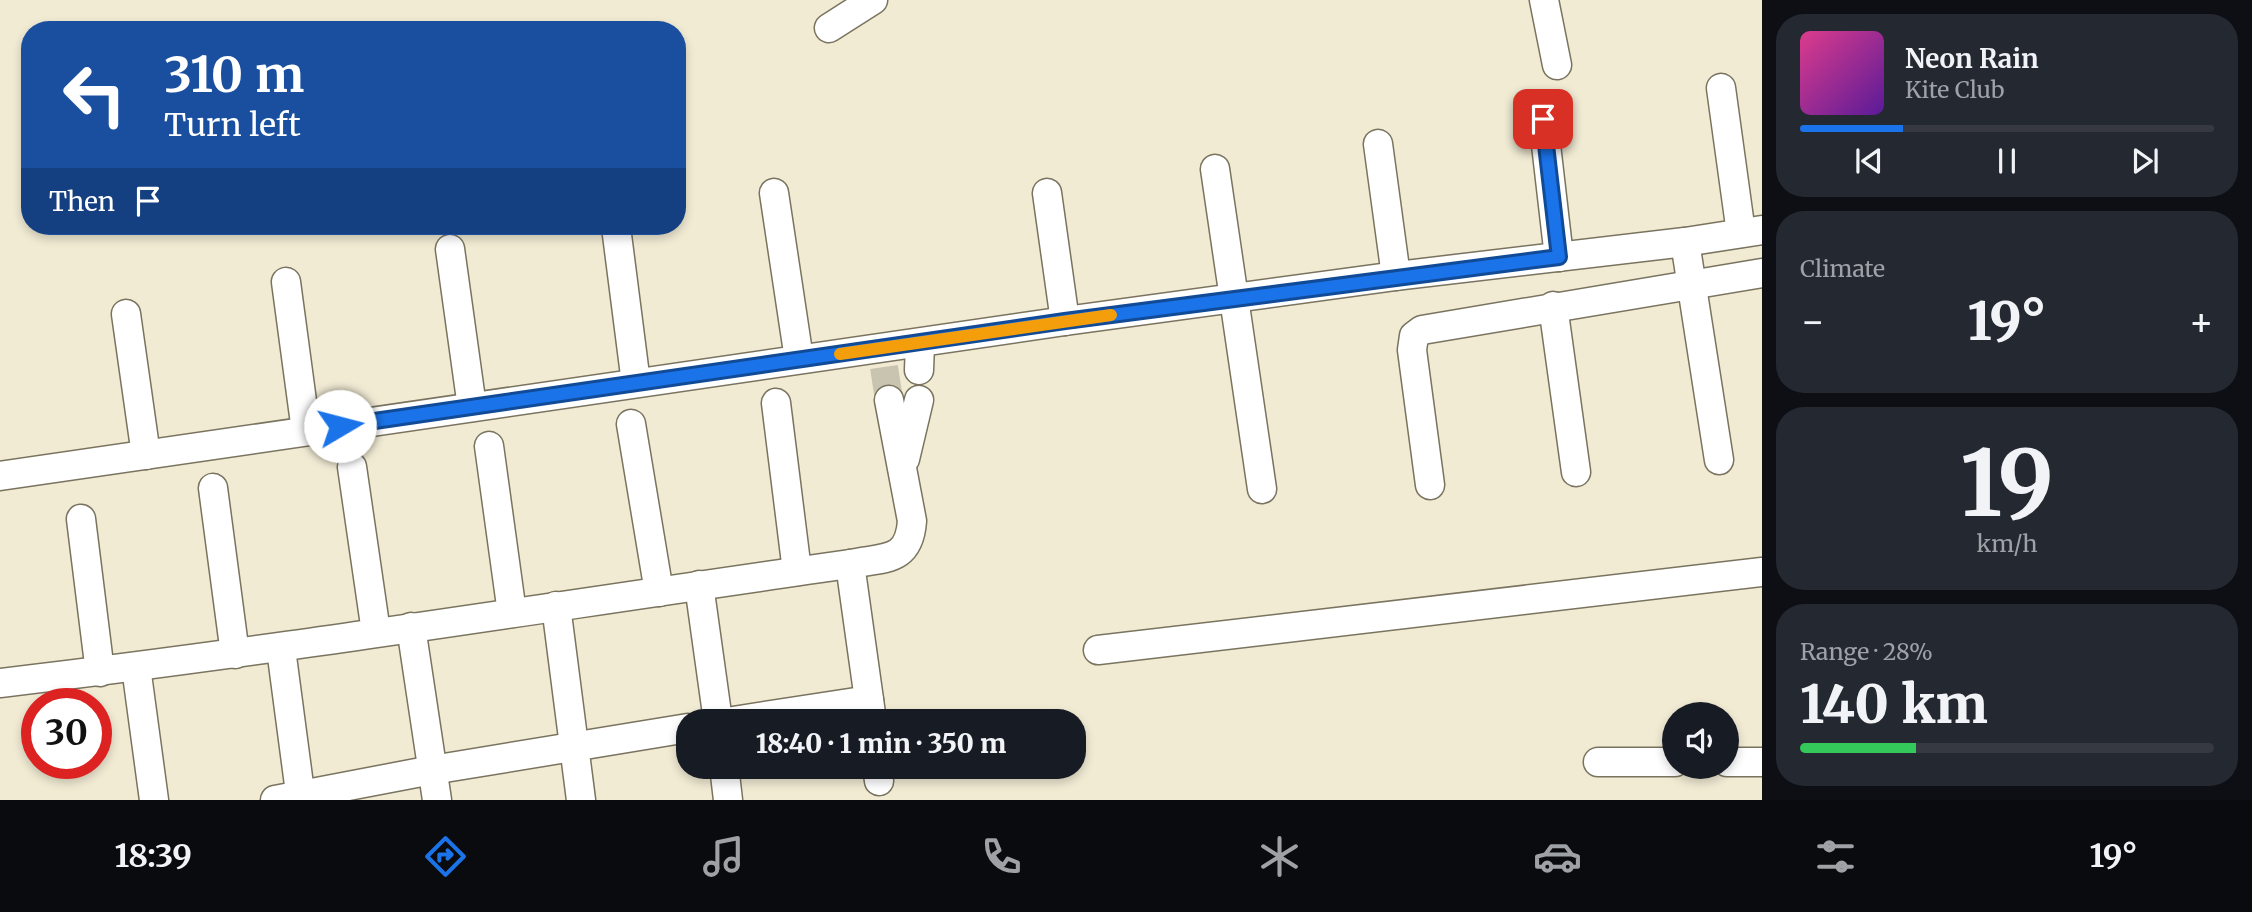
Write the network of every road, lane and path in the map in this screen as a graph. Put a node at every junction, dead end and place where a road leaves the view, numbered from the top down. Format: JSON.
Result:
{"nodes":[{"id":1,"x":873,"y":0,"type":"edge"},
{"id":2,"x":1544,"y":0,"type":"edge"},
{"id":3,"x":829,"y":27,"type":"dead end"},
{"id":4,"x":1557,"y":65,"type":"dead end"},
{"id":5,"x":1721,"y":88,"type":"dead end"},
{"id":6,"x":1543,"y":119,"type":"dead end"},
{"id":7,"x":1378,"y":144,"type":"dead end"},
{"id":8,"x":1215,"y":169,"type":"dead end"},
{"id":9,"x":774,"y":193,"type":"dead end"},
{"id":10,"x":1047,"y":193,"type":"dead end"},
{"id":11,"x":1752,"y":232,"type":"edge"},
{"id":12,"x":617,"y":235,"type":"edge"},
{"id":13,"x":1685,"y":242,"type":"junction"},
{"id":14,"x":450,"y":249,"type":"dead end"},
{"id":15,"x":1611,"y":251,"type":"junction"},
{"id":16,"x":1559,"y":257,"type":"junction"},
{"id":17,"x":1762,"y":273,"type":"edge"},
{"id":18,"x":1396,"y":276,"type":"junction"},
{"id":19,"x":286,"y":282,"type":"dead end"},
{"id":20,"x":1691,"y":284,"type":"junction"},
{"id":21,"x":1617,"y":296,"type":"junction"},
{"id":22,"x":1235,"y":298,"type":"junction"},
{"id":23,"x":1553,"y":306,"type":"junction"},
{"id":24,"x":126,"y":314,"type":"dead end"},
{"id":25,"x":1065,"y":321,"type":"junction"},
{"id":26,"x":799,"y":359,"type":"junction"},
{"id":27,"x":636,"y":383,"type":"junction"},
{"id":28,"x":889,"y":400,"type":"tunnel mouth"},
{"id":29,"x":919,"y":400,"type":"tunnel mouth"},
{"id":30,"x":776,"y":403,"type":"dead end"},
{"id":31,"x":472,"y":407,"type":"junction"},
{"id":32,"x":631,"y":424,"type":"dead end"},
{"id":33,"x":306,"y":431,"type":"junction"},
{"id":34,"x":489,"y":446,"type":"dead end"},
{"id":35,"x":146,"y":455,"type":"junction"},
{"id":36,"x":1719,"y":460,"type":"dead end"},
{"id":37,"x":352,"y":467,"type":"dead end"},
{"id":38,"x":902,"y":469,"type":"junction"},
{"id":39,"x":1576,"y":472,"type":"dead end"},
{"id":40,"x":0,"y":476,"type":"edge"},
{"id":41,"x":1430,"y":485,"type":"dead end"},
{"id":42,"x":213,"y":488,"type":"dead end"},
{"id":43,"x":1262,"y":489,"type":"dead end"},
{"id":44,"x":81,"y":519,"type":"dead end"},
{"id":45,"x":849,"y":564,"type":"junction"},
{"id":46,"x":797,"y":571,"type":"junction"},
{"id":47,"x":1762,"y":572,"type":"edge"},
{"id":48,"x":699,"y":585,"type":"junction"},
{"id":49,"x":659,"y":592,"type":"junction"},
{"id":50,"x":556,"y":606,"type":"junction"},
{"id":51,"x":512,"y":613,"type":"junction"},
{"id":52,"x":411,"y":627,"type":"junction"},
{"id":53,"x":376,"y":632,"type":"junction"},
{"id":54,"x":281,"y":649,"type":"junction"},
{"id":55,"x":1098,"y":650,"type":"dead end"},
{"id":56,"x":235,"y":654,"type":"junction"},
{"id":57,"x":136,"y":667,"type":"junction"},
{"id":58,"x":100,"y":672,"type":"junction"},
{"id":59,"x":0,"y":684,"type":"edge"},
{"id":60,"x":716,"y":709,"type":"edge"},
{"id":61,"x":870,"y":709,"type":"edge"},
{"id":62,"x":676,"y":730,"type":"edge"},
{"id":63,"x":575,"y":747,"type":"junction"},
{"id":64,"x":1598,"y":762,"type":"dead end"},
{"id":65,"x":1662,"y":762,"type":"edge"},
{"id":66,"x":1739,"y":762,"type":"edge"},
{"id":67,"x":1762,"y":762,"type":"edge"},
{"id":68,"x":432,"y":770,"type":"junction"},
{"id":69,"x":726,"y":779,"type":"edge"},
{"id":70,"x":292,"y":798,"type":"edge"},
{"id":71,"x":154,"y":800,"type":"edge"},
{"id":72,"x":437,"y":800,"type":"edge"},
{"id":73,"x":581,"y":800,"type":"edge"},
{"id":74,"x":728,"y":800,"type":"edge"}],
"edges":[{"from":1,"to":3,"type":"street"},
{"from":2,"to":4,"type":"street"},
{"from":5,"to":11,"type":"street"},
{"from":6,"to":16,"type":"street"},
{"from":7,"to":18,"type":"street"},
{"from":8,"to":22,"type":"street"},
{"from":9,"to":26,"type":"street"},
{"from":10,"to":25,"type":"street"},
{"from":11,"to":13,"type":"street"},
{"from":12,"to":27,"type":"street"},
{"from":13,"to":15,"type":"street"},
{"from":13,"to":20,"type":"street"},
{"from":14,"to":31,"type":"street"},
{"from":15,"to":16,"type":"street"},
{"from":15,"to":21,"type":"street"},
{"from":16,"to":18,"type":"street"},
{"from":17,"to":20,"type":"street"},
{"from":18,"to":22,"type":"street"},
{"from":19,"to":33,"type":"street"},
{"from":20,"to":21,"type":"street"},
{"from":20,"to":36,"type":"street"},
{"from":21,"to":23,"type":"street"},
{"from":22,"to":25,"type":"street"},
{"from":22,"to":43,"type":"street"},
{"from":23,"to":39,"type":"street"},
{"from":23,"to":41,"type":"street"},
{"from":24,"to":35,"type":"street"},
{"from":25,"to":26,"type":"street"},
{"from":26,"to":27,"type":"street"},
{"from":27,"to":31,"type":"street"},
{"from":28,"to":38,"type":"street"},
{"from":29,"to":38,"type":"street"},
{"from":30,"to":46,"type":"street"},
{"from":31,"to":33,"type":"street"},
{"from":32,"to":49,"type":"street"},
{"from":33,"to":35,"type":"street"},
{"from":34,"to":51,"type":"street"},
{"from":35,"to":40,"type":"street"},
{"from":37,"to":53,"type":"street"},
{"from":38,"to":45,"type":"street"},
{"from":42,"to":56,"type":"street"},
{"from":44,"to":58,"type":"street"},
{"from":45,"to":46,"type":"street"},
{"from":45,"to":61,"type":"street"},
{"from":46,"to":48,"type":"street"},
{"from":47,"to":55,"type":"street"},
{"from":48,"to":49,"type":"street"},
{"from":48,"to":60,"type":"street"},
{"from":49,"to":50,"type":"street"},
{"from":50,"to":51,"type":"street"},
{"from":50,"to":63,"type":"street"},
{"from":51,"to":52,"type":"street"},
{"from":52,"to":53,"type":"street"},
{"from":52,"to":68,"type":"street"},
{"from":53,"to":54,"type":"street"},
{"from":54,"to":56,"type":"street"},
{"from":54,"to":70,"type":"street"},
{"from":56,"to":57,"type":"street"},
{"from":57,"to":58,"type":"street"},
{"from":57,"to":71,"type":"street"},
{"from":58,"to":59,"type":"street"},
{"from":62,"to":63,"type":"street"},
{"from":63,"to":68,"type":"street"},
{"from":63,"to":73,"type":"street"},
{"from":64,"to":65,"type":"street"},
{"from":66,"to":67,"type":"street"},
{"from":68,"to":70,"type":"street"},
{"from":68,"to":72,"type":"street"},
{"from":69,"to":74,"type":"street"}]}
